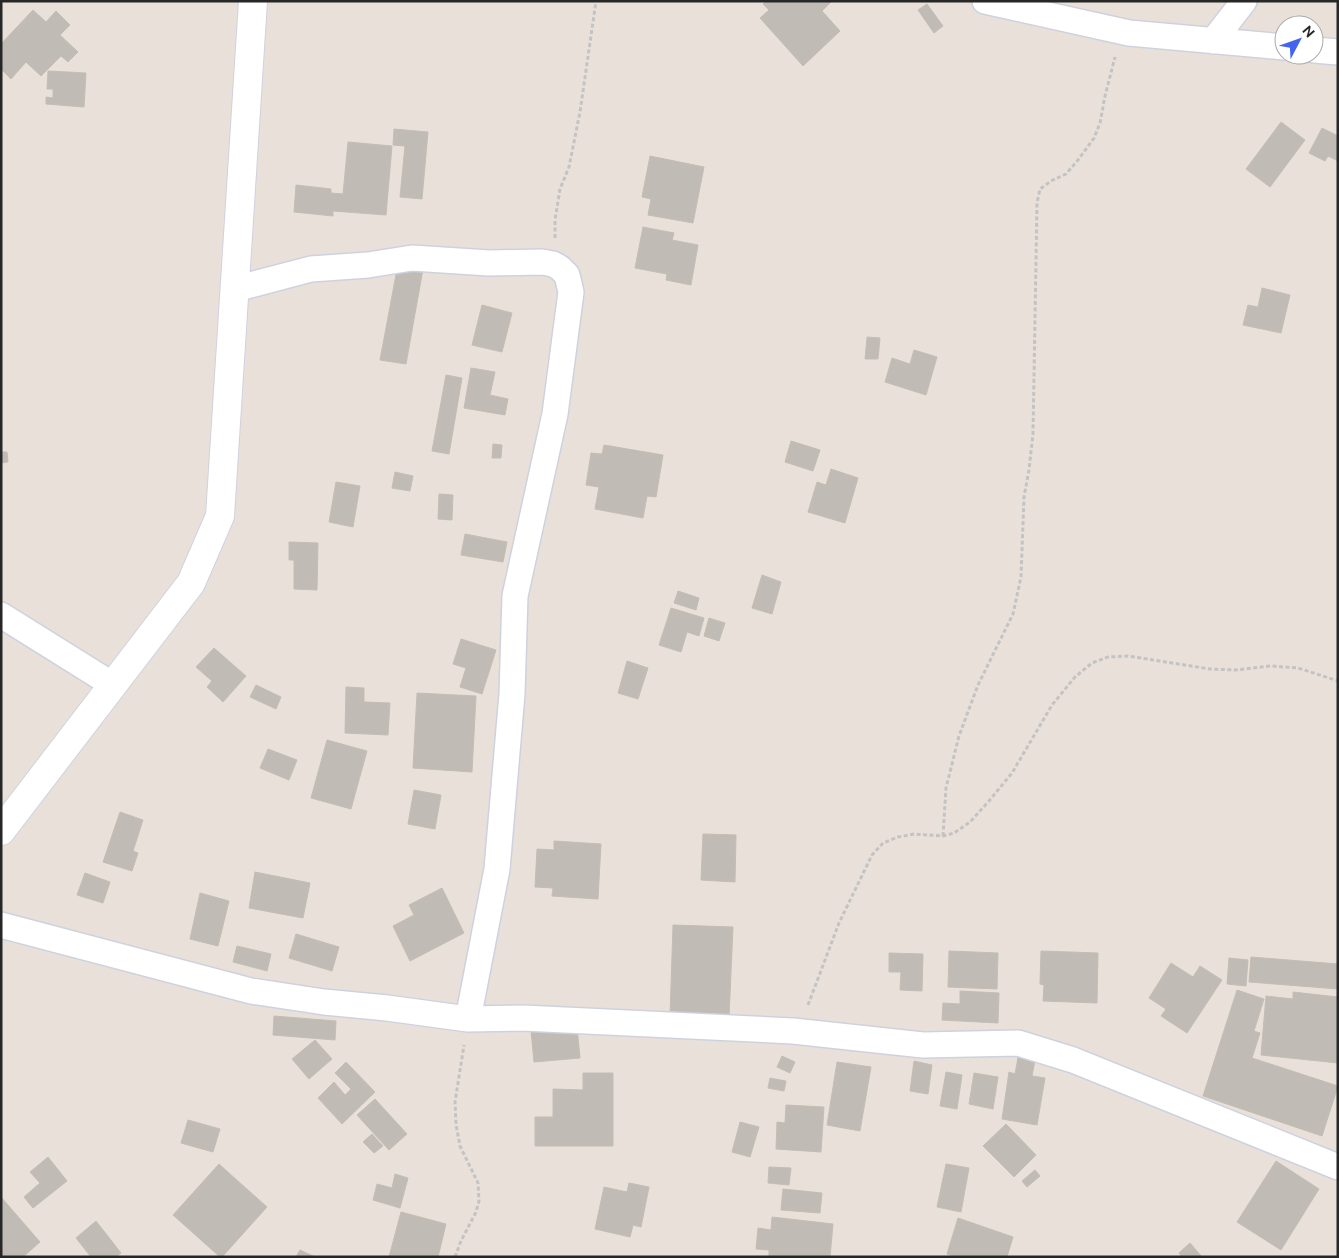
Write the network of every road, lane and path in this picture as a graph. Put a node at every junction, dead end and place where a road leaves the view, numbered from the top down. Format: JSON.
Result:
{"nodes":[{"id":1,"x":253,"y":1,"type":"edge"},
{"id":2,"x":596,"y":1,"type":"edge"},
{"id":3,"x":985,"y":1,"type":"edge"},
{"id":4,"x":1244,"y":1,"type":"edge"},
{"id":5,"x":1122,"y":31,"type":"junction"},
{"id":6,"x":1213,"y":41,"type":"junction"},
{"id":7,"x":1274,"y":46,"type":"edge"},
{"id":8,"x":1324,"y":51,"type":"edge"},
{"id":9,"x":1338,"y":52,"type":"edge"},
{"id":10,"x":560,"y":268,"type":"junction"},
{"id":11,"x":235,"y":289,"type":"junction"},
{"id":12,"x":1,"y":615,"type":"edge"},
{"id":13,"x":1338,"y":681,"type":"edge"},
{"id":14,"x":113,"y":685,"type":"junction"},
{"id":15,"x":1,"y":831,"type":"edge"},
{"id":16,"x":943,"y":836,"type":"junction"},
{"id":17,"x":1,"y":925,"type":"edge"},
{"id":18,"x":468,"y":1019,"type":"junction"},
{"id":19,"x":792,"y":1031,"type":"junction"},
{"id":20,"x":1338,"y":1167,"type":"edge"},
{"id":21,"x":455,"y":1257,"type":"edge"}],
"edges":[{"from":1,"to":11,"type":"main road"},
{"from":2,"to":10,"type":"path"},
{"from":3,"to":5,"type":"street"},
{"from":4,"to":6,"type":"street"},
{"from":5,"to":6,"type":"street"},
{"from":5,"to":16,"type":"path"},
{"from":6,"to":7,"type":"street"},
{"from":8,"to":9,"type":"street"},
{"from":10,"to":11,"type":"street"},
{"from":10,"to":18,"type":"street"},
{"from":11,"to":14,"type":"main road"},
{"from":12,"to":14,"type":"street"},
{"from":13,"to":16,"type":"path"},
{"from":14,"to":15,"type":"main road"},
{"from":16,"to":19,"type":"path"},
{"from":17,"to":18,"type":"street"},
{"from":18,"to":19,"type":"street"},
{"from":18,"to":21,"type":"path"},
{"from":19,"to":20,"type":"street"}]}
